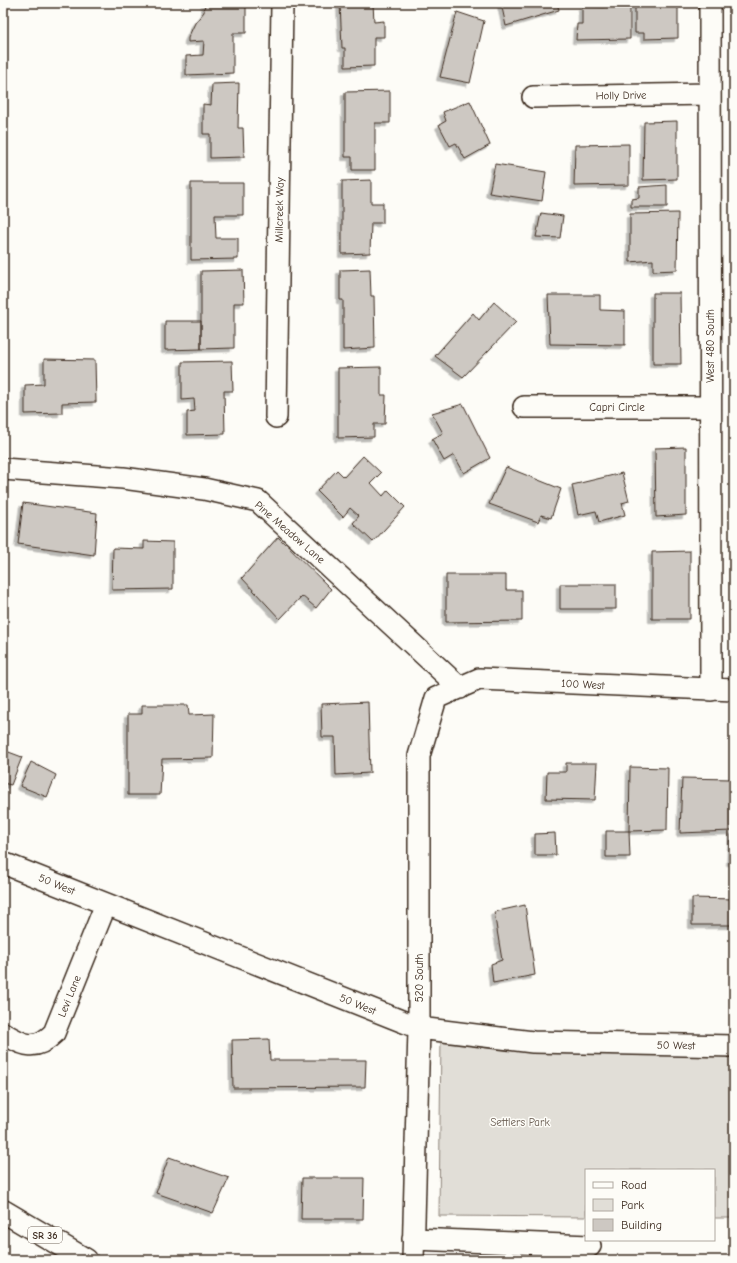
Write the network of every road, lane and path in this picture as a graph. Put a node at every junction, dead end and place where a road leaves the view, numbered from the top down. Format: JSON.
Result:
{"nodes":[{"id":1,"x":282,"y":3,"type":"edge"},
{"id":2,"x":710,"y":3,"type":"edge"},
{"id":3,"x":710,"y":94,"type":"junction"},
{"id":4,"x":533,"y":97,"type":"dead end"},
{"id":5,"x":524,"y":407,"type":"dead end"},
{"id":6,"x":710,"y":407,"type":"junction"},
{"id":7,"x":276,"y":417,"type":"dead end"},
{"id":8,"x":3,"y":469,"type":"edge"},
{"id":9,"x":460,"y":688,"type":"junction"},
{"id":10,"x":711,"y":690,"type":"junction"},
{"id":11,"x":734,"y":690,"type":"edge"},
{"id":12,"x":436,"y":698,"type":"joint"},
{"id":13,"x":3,"y":863,"type":"edge"},
{"id":14,"x":106,"y":904,"type":"junction"},
{"id":15,"x":418,"y":1028,"type":"junction"},
{"id":16,"x":3,"y":1033,"type":"edge"},
{"id":17,"x":734,"y":1046,"type":"edge"},
{"id":18,"x":3,"y":1211,"type":"edge"},
{"id":19,"x":413,"y":1239,"type":"junction"},
{"id":20,"x":590,"y":1246,"type":"dead end"},
{"id":21,"x":86,"y":1260,"type":"edge"},
{"id":22,"x":413,"y":1260,"type":"edge"}],
"edges":[{"from":1,"to":7,"type":"street","name":"Millcreek Way"},
{"from":2,"to":3,"type":"street","name":"West 480 South"},
{"from":3,"to":4,"type":"street","name":"Holly Drive"},
{"from":3,"to":6,"type":"street","name":"West 480 South"},
{"from":5,"to":6,"type":"street","name":"Capri Circle"},
{"from":6,"to":10,"type":"street","name":"West 480 South"},
{"from":8,"to":9,"type":"street","name":"Pine Meadow Lane"},
{"from":9,"to":10,"type":"street","name":"100 West"},
{"from":9,"to":12,"type":"street","name":"100 West"},
{"from":10,"to":11,"type":"street","name":"100 West"},
{"from":12,"to":15,"type":"street","name":"520 South"},
{"from":13,"to":14,"type":"street","name":"50 West"},
{"from":14,"to":15,"type":"street","name":"50 West"},
{"from":14,"to":16,"type":"street","name":"Levi Lane"},
{"from":15,"to":17,"type":"street","name":"50 West"},
{"from":15,"to":19,"type":"street","name":"520 South"},
{"from":18,"to":21,"type":"highway","number":"SR 36"},
{"from":19,"to":20,"type":"street"},
{"from":19,"to":22,"type":"street","name":"520 South"}]}
